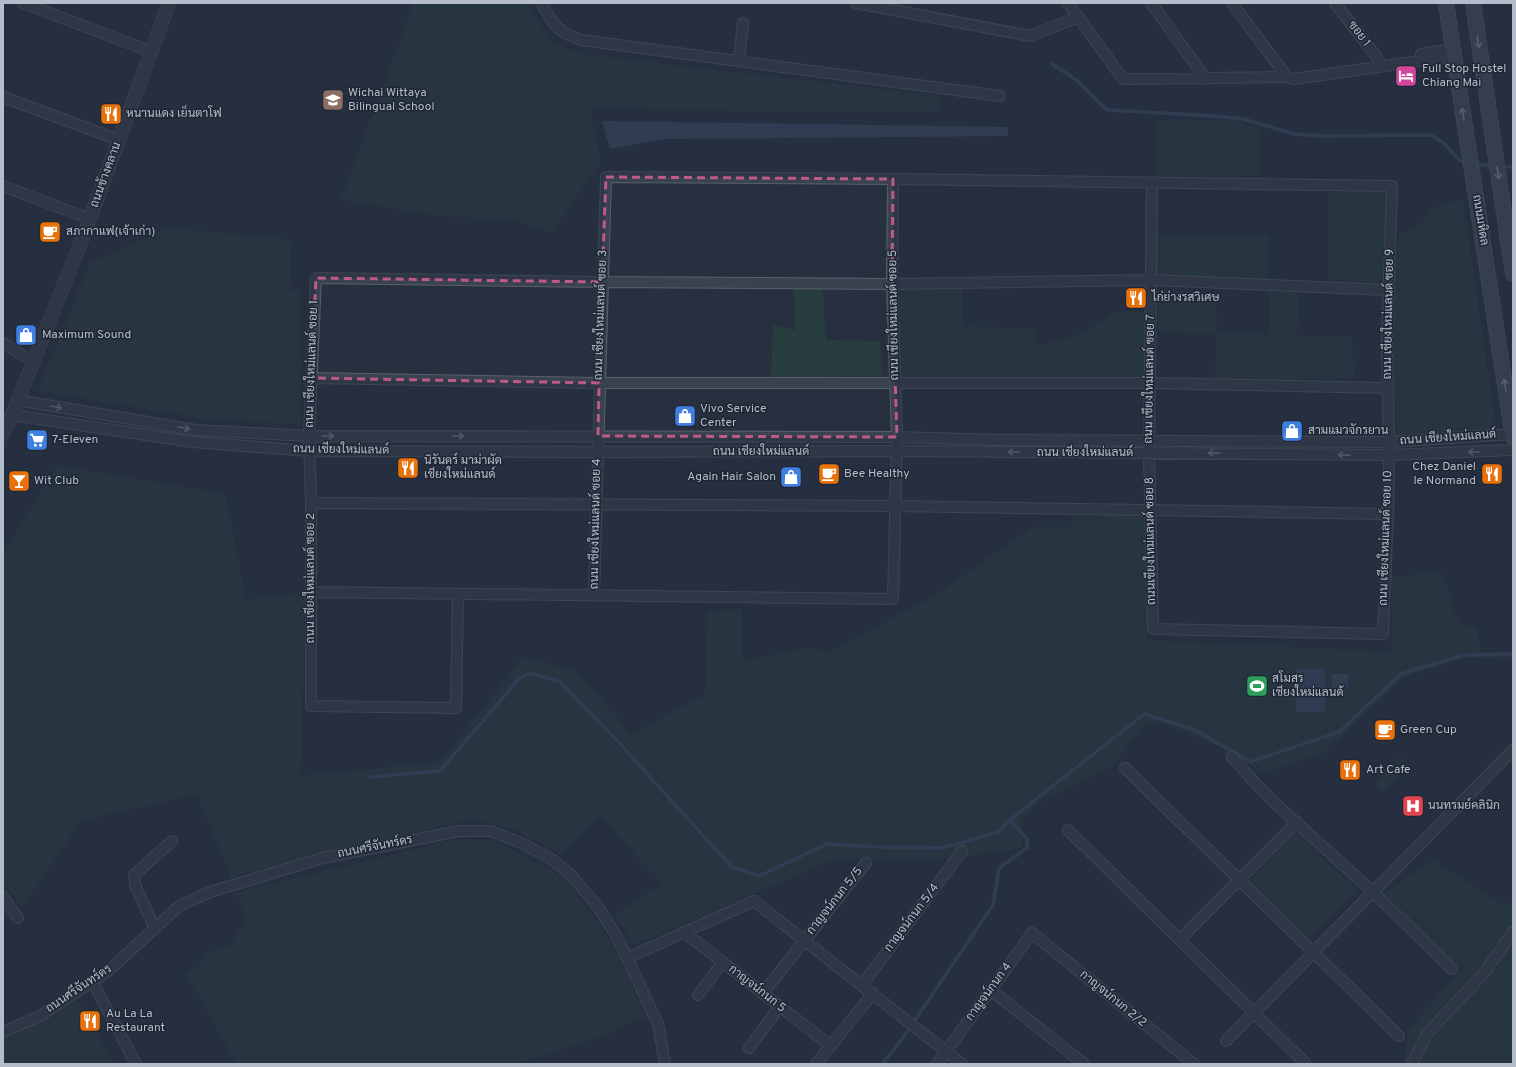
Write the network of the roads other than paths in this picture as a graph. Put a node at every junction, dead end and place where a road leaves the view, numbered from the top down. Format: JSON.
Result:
{"nodes":[{"id":1,"x":23,"y":3,"type":"edge"},
{"id":2,"x":169,"y":3,"type":"edge"},
{"id":3,"x":541,"y":3,"type":"edge"},
{"id":4,"x":856,"y":3,"type":"edge"},
{"id":5,"x":1068,"y":3,"type":"edge"},
{"id":6,"x":1151,"y":3,"type":"edge"},
{"id":7,"x":1232,"y":3,"type":"edge"},
{"id":8,"x":1335,"y":3,"type":"edge"},
{"id":9,"x":1446,"y":3,"type":"edge"},
{"id":10,"x":1473,"y":3,"type":"edge"},
{"id":11,"x":885,"y":6,"type":"edge"},
{"id":12,"x":1079,"y":17,"type":"junction"},
{"id":13,"x":743,"y":24,"type":"dead end"},
{"id":14,"x":152,"y":52,"type":"junction"},
{"id":15,"x":1453,"y":52,"type":"junction"},
{"id":16,"x":739,"y":61,"type":"junction"},
{"id":17,"x":1380,"y":63,"type":"junction"},
{"id":18,"x":1287,"y":77,"type":"junction"},
{"id":19,"x":1206,"y":78,"type":"junction"},
{"id":20,"x":1000,"y":96,"type":"dead end"},
{"id":21,"x":3,"y":97,"type":"edge"},
{"id":22,"x":119,"y":140,"type":"junction"},
{"id":23,"x":893,"y":179,"type":"junction"},
{"id":24,"x":1152,"y":184,"type":"junction"},
{"id":25,"x":3,"y":186,"type":"edge"},
{"id":26,"x":90,"y":219,"type":"junction"},
{"id":27,"x":1513,"y":274,"type":"edge"},
{"id":28,"x":1152,"y":280,"type":"junction"},
{"id":29,"x":602,"y":282,"type":"junction"},
{"id":30,"x":892,"y":284,"type":"junction"},
{"id":31,"x":1388,"y":290,"type":"junction"},
{"id":32,"x":3,"y":343,"type":"edge"},
{"id":33,"x":33,"y":362,"type":"junction"},
{"id":34,"x":312,"y":378,"type":"junction"},
{"id":35,"x":1150,"y":383,"type":"junction"},
{"id":36,"x":600,"y":384,"type":"junction"},
{"id":37,"x":896,"y":384,"type":"junction"},
{"id":38,"x":1387,"y":388,"type":"junction"},
{"id":39,"x":18,"y":400,"type":"junction"},
{"id":40,"x":12,"y":415,"type":"junction"},
{"id":41,"x":3,"y":434,"type":"edge"},
{"id":42,"x":1512,"y":434,"type":"edge"},
{"id":43,"x":309,"y":436,"type":"junction"},
{"id":44,"x":598,"y":436,"type":"junction"},
{"id":45,"x":897,"y":437,"type":"junction"},
{"id":46,"x":1513,"y":438,"type":"edge"},
{"id":47,"x":1150,"y":440,"type":"junction"},
{"id":48,"x":1389,"y":442,"type":"junction"},
{"id":49,"x":310,"y":450,"type":"junction"},
{"id":50,"x":1513,"y":450,"type":"edge"},
{"id":51,"x":896,"y":451,"type":"junction"},
{"id":52,"x":598,"y":452,"type":"junction"},
{"id":53,"x":1149,"y":453,"type":"junction"},
{"id":54,"x":1389,"y":456,"type":"junction"},
{"id":55,"x":311,"y":503,"type":"junction"},
{"id":56,"x":596,"y":505,"type":"junction"},
{"id":57,"x":895,"y":506,"type":"junction"},
{"id":58,"x":1151,"y":511,"type":"junction"},
{"id":59,"x":1388,"y":514,"type":"junction"},
{"id":60,"x":311,"y":592,"type":"junction"},
{"id":61,"x":458,"y":594,"type":"junction"},
{"id":62,"x":594,"y":596,"type":"junction"},
{"id":63,"x":1383,"y":634,"type":"joint"},
{"id":64,"x":1513,"y":750,"type":"edge"},
{"id":65,"x":1232,"y":757,"type":"dead end"},
{"id":66,"x":1125,"y":768,"type":"dead end"},
{"id":67,"x":1297,"y":822,"type":"junction"},
{"id":68,"x":1068,"y":830,"type":"dead end"},
{"id":69,"x":172,"y":841,"type":"dead end"},
{"id":70,"x":962,"y":851,"type":"dead end"},
{"id":71,"x":866,"y":862,"type":"dead end"},
{"id":72,"x":1240,"y":880,"type":"junction"},
{"id":73,"x":1373,"y":892,"type":"junction"},
{"id":74,"x":3,"y":898,"type":"edge"},
{"id":75,"x":18,"y":918,"type":"dead end"},
{"id":76,"x":155,"y":929,"type":"junction"},
{"id":77,"x":684,"y":932,"type":"junction"},
{"id":78,"x":1513,"y":932,"type":"edge"},
{"id":79,"x":1032,"y":933,"type":"joint"},
{"id":80,"x":1180,"y":939,"type":"junction"},
{"id":81,"x":805,"y":940,"type":"junction"},
{"id":82,"x":1314,"y":952,"type":"junction"},
{"id":83,"x":626,"y":958,"type":"junction"},
{"id":84,"x":723,"y":962,"type":"junction"},
{"id":85,"x":1452,"y":969,"type":"dead end"},
{"id":86,"x":92,"y":982,"type":"junction"},
{"id":87,"x":862,"y":985,"type":"junction"},
{"id":88,"x":991,"y":990,"type":"junction"},
{"id":89,"x":763,"y":993,"type":"junction"},
{"id":90,"x":873,"y":993,"type":"junction"},
{"id":91,"x":698,"y":995,"type":"dead end"},
{"id":92,"x":780,"y":1006,"type":"junction"},
{"id":93,"x":1254,"y":1013,"type":"junction"},
{"id":94,"x":3,"y":1032,"type":"edge"},
{"id":95,"x":1399,"y":1036,"type":"dead end"},
{"id":96,"x":1226,"y":1041,"type":"dead end"},
{"id":97,"x":831,"y":1046,"type":"junction"},
{"id":98,"x":748,"y":1048,"type":"dead end"},
{"id":99,"x":946,"y":1051,"type":"junction"},
{"id":100,"x":136,"y":1064,"type":"edge"},
{"id":101,"x":665,"y":1064,"type":"edge"},
{"id":102,"x":816,"y":1064,"type":"edge"},
{"id":103,"x":937,"y":1064,"type":"edge"},
{"id":104,"x":962,"y":1064,"type":"edge"},
{"id":105,"x":1084,"y":1064,"type":"edge"},
{"id":106,"x":1194,"y":1064,"type":"edge"},
{"id":107,"x":1306,"y":1064,"type":"edge"},
{"id":108,"x":1412,"y":1064,"type":"edge"}],
"edges":[{"from":1,"to":14,"type":"street"},
{"from":2,"to":14,"type":"street","name":"ถนนช้างคลาน"},
{"from":3,"to":16,"type":"street"},
{"from":4,"to":11,"type":"street"},
{"from":5,"to":12,"type":"street"},
{"from":6,"to":19,"type":"street"},
{"from":7,"to":18,"type":"street"},
{"from":8,"to":17,"type":"street","name":"ซอย 1"},
{"from":9,"to":15,"type":"main road","name":"ถนนมหิดล"},
{"from":10,"to":27,"type":"main road","name":"ถนนมหิดล","one_way":true},
{"from":11,"to":12,"type":"street"},
{"from":12,"to":19,"type":"street"},
{"from":13,"to":16,"type":"street"},
{"from":14,"to":22,"type":"street","name":"ถนนช้างคลาน"},
{"from":15,"to":17,"type":"street"},
{"from":42,"to":15,"type":"main road","name":"ถนนมหิดล","one_way":true},
{"from":16,"to":20,"type":"street"},
{"from":17,"to":18,"type":"street"},
{"from":18,"to":19,"type":"street"},
{"from":21,"to":22,"type":"street"},
{"from":22,"to":26,"type":"street","name":"ถนนช้างคลาน"},
{"from":23,"to":24,"type":"street"},
{"from":23,"to":29,"type":"street","name":"ถนน เชียงใหม่แลนด์ ซอย 3"},
{"from":23,"to":30,"type":"street","name":"ถนน เชียงใหม่แลนด์ ซอย 5"},
{"from":24,"to":28,"type":"street","name":"ถนน เชียงใหม่แลนด์ ซอย 7"},
{"from":24,"to":31,"type":"street","name":"ถนน เชียงใหม่แลนด์ ซอย 9"},
{"from":25,"to":26,"type":"street"},
{"from":26,"to":33,"type":"street","name":"ถนนช้างคลาน"},
{"from":28,"to":30,"type":"street"},
{"from":28,"to":31,"type":"street"},
{"from":28,"to":35,"type":"street","name":"ถนน เชียงใหม่แลนด์ ซอย 7"},
{"from":29,"to":30,"type":"street"},
{"from":29,"to":34,"type":"street","name":"ถนน เชียงใหม่แลนด์ ซอย 1"},
{"from":29,"to":36,"type":"street","name":"ถนน เชียงใหม่แลนด์ ซอย 3"},
{"from":30,"to":37,"type":"street","name":"ถนน เชียงใหม่แลนด์ ซอย 5"},
{"from":31,"to":38,"type":"street","name":"ถนน เชียงใหม่แลนด์ ซอย 9"},
{"from":32,"to":33,"type":"street"},
{"from":33,"to":39,"type":"street","name":"ถนนช้างคลาน"},
{"from":34,"to":36,"type":"street"},
{"from":34,"to":43,"type":"street","name":"ถนน เชียงใหม่แลนด์ ซอย 1"},
{"from":35,"to":37,"type":"street"},
{"from":35,"to":38,"type":"street"},
{"from":35,"to":47,"type":"street","name":"ถนน เชียงใหม่แลนด์ ซอย 7"},
{"from":36,"to":37,"type":"street"},
{"from":36,"to":44,"type":"street","name":"ถนน เชียงใหม่แลนด์ ซอย 3"},
{"from":37,"to":45,"type":"street","name":"ถนน เชียงใหม่แลนด์ ซอย 5"},
{"from":38,"to":48,"type":"street","name":"ถนน เชียงใหม่แลนด์ ซอย 9"},
{"from":39,"to":40,"type":"street","name":"ถนนช้างคลาน"},
{"from":39,"to":43,"type":"street","name":"ถนน เชียงใหม่แลนด์","one_way":true},
{"from":40,"to":41,"type":"street","name":"ถนนช้างคลาน"},
{"from":40,"to":49,"type":"street","name":"ถนน เชียงใหม่แลนด์"},
{"from":42,"to":46,"type":"main road","name":"ถนนมหิดล"},
{"from":42,"to":48,"type":"street","name":"ถนน เชียงใหม่แลนด์"},
{"from":43,"to":44,"type":"street","name":"ถนน เชียงใหม่แลนด์","one_way":true},
{"from":43,"to":49,"type":"street","name":"ถนน เชียงใหม่แลนด์ ซอย 1"},
{"from":44,"to":45,"type":"street","name":"ถนน เชียงใหม่แลนด์"},
{"from":44,"to":52,"type":"street","name":"ถนน เชียงใหม่แลนด์ ซอย 3"},
{"from":45,"to":47,"type":"street","name":"ถนน เชียงใหม่แลนด์"},
{"from":45,"to":51,"type":"street","name":"ถนน เชียงใหม่แลนด์ ซอย 5"},
{"from":47,"to":48,"type":"street","name":"ถนน เชียงใหม่แลนด์"},
{"from":47,"to":53,"type":"street","name":"ถนน เชียงใหม่แลนด์ ซอย 7"},
{"from":48,"to":54,"type":"street","name":"ถนน เชียงใหม่แลนด์ ซอย 10"},
{"from":49,"to":52,"type":"street","name":"ถนน เชียงใหม่แลนด์"},
{"from":49,"to":55,"type":"street","name":"ถนน เชียงใหม่แลนด์ ซอย 2"},
{"from":50,"to":54,"type":"street","name":"ถนน เชียงใหม่แลนด์","one_way":true},
{"from":51,"to":52,"type":"street","name":"ถนน เชียงใหม่แลนด์"},
{"from":53,"to":51,"type":"street","name":"ถนน เชียงใหม่แลนด์","one_way":true},
{"from":51,"to":57,"type":"street","name":"ถนน เชียงใหม่แลนด์ ซอย 5"},
{"from":52,"to":56,"type":"street","name":"ถนน เชียงใหม่แลนด์ ซอย 4"},
{"from":54,"to":53,"type":"street","name":"ถนน เชียงใหม่แลนด์","one_way":true},
{"from":53,"to":58,"type":"street","name":"ถนนเชียงใหม่แลนด์ ซอย 8"},
{"from":54,"to":59,"type":"street","name":"ถนน เชียงใหม่แลนด์ ซอย 10"},
{"from":55,"to":56,"type":"street"},
{"from":55,"to":60,"type":"street","name":"ถนน เชียงใหม่แลนด์ ซอย 2"},
{"from":56,"to":57,"type":"street"},
{"from":56,"to":62,"type":"street","name":"ถนน เชียงใหม่แลนด์ ซอย 4"},
{"from":57,"to":58,"type":"street"},
{"from":57,"to":62,"type":"street","name":"ถนน เชียงใหม่แลนด์ ซอย 5"},
{"from":58,"to":59,"type":"street"},
{"from":58,"to":63,"type":"street","name":"ถนนเชียงใหม่แลนด์ ซอย 8"},
{"from":59,"to":63,"type":"street","name":"ถนน เชียงใหม่แลนด์ ซอย 10"},
{"from":60,"to":61,"type":"street"},
{"from":60,"to":61,"type":"street","name":"ถนน เชียงใหม่แลนด์ ซอย 2"},
{"from":61,"to":62,"type":"street"},
{"from":64,"to":73,"type":"street"},
{"from":65,"to":67,"type":"street"},
{"from":66,"to":72,"type":"street"},
{"from":67,"to":72,"type":"street"},
{"from":67,"to":73,"type":"street"},
{"from":68,"to":80,"type":"street"},
{"from":69,"to":76,"type":"street"},
{"from":70,"to":87,"type":"street","name":"กาญจน์กนก 5/4"},
{"from":71,"to":81,"type":"street","name":"กาญจน์กนก 5/5"},
{"from":72,"to":80,"type":"street"},
{"from":72,"to":82,"type":"street"},
{"from":73,"to":82,"type":"street"},
{"from":73,"to":85,"type":"street"},
{"from":74,"to":75,"type":"street"},
{"from":76,"to":83,"type":"street","name":"ถนนศรีจันทร์ดร"},
{"from":76,"to":86,"type":"street","name":"ถนนศรีจันทร์ดร"},
{"from":77,"to":81,"type":"street"},
{"from":77,"to":83,"type":"street"},
{"from":77,"to":84,"type":"street","name":"กาญจน์กนก 5"},
{"from":78,"to":108,"type":"street"},
{"from":79,"to":88,"type":"street","name":"กาญจน์กนก 4"},
{"from":79,"to":106,"type":"street","name":"กาญจน์กนก 2/2"},
{"from":80,"to":93,"type":"street"},
{"from":81,"to":87,"type":"street"},
{"from":81,"to":89,"type":"street","name":"กาญจน์กนก 5/5"},
{"from":82,"to":93,"type":"street"},
{"from":82,"to":95,"type":"street"},
{"from":83,"to":101,"type":"street","name":"ถนนศรีจันทร์ดร"},
{"from":84,"to":89,"type":"street","name":"กาญจน์กนก 5"},
{"from":84,"to":91,"type":"street"},
{"from":86,"to":94,"type":"street","name":"ถนนศรีจันทร์ดร"},
{"from":86,"to":100,"type":"street"},
{"from":87,"to":90,"type":"street"},
{"from":88,"to":99,"type":"street","name":"กาญจน์กนก 4"},
{"from":88,"to":105,"type":"street"},
{"from":89,"to":92,"type":"street","name":"กาญจน์กนก 5"},
{"from":90,"to":97,"type":"street"},
{"from":90,"to":99,"type":"street"},
{"from":92,"to":97,"type":"street","name":"กาญจน์กนก 5"},
{"from":92,"to":98,"type":"street"},
{"from":93,"to":96,"type":"street"},
{"from":93,"to":107,"type":"street"},
{"from":97,"to":102,"type":"street"},
{"from":99,"to":103,"type":"street","name":"กาญจน์กนก 4"},
{"from":99,"to":104,"type":"street"}]}
